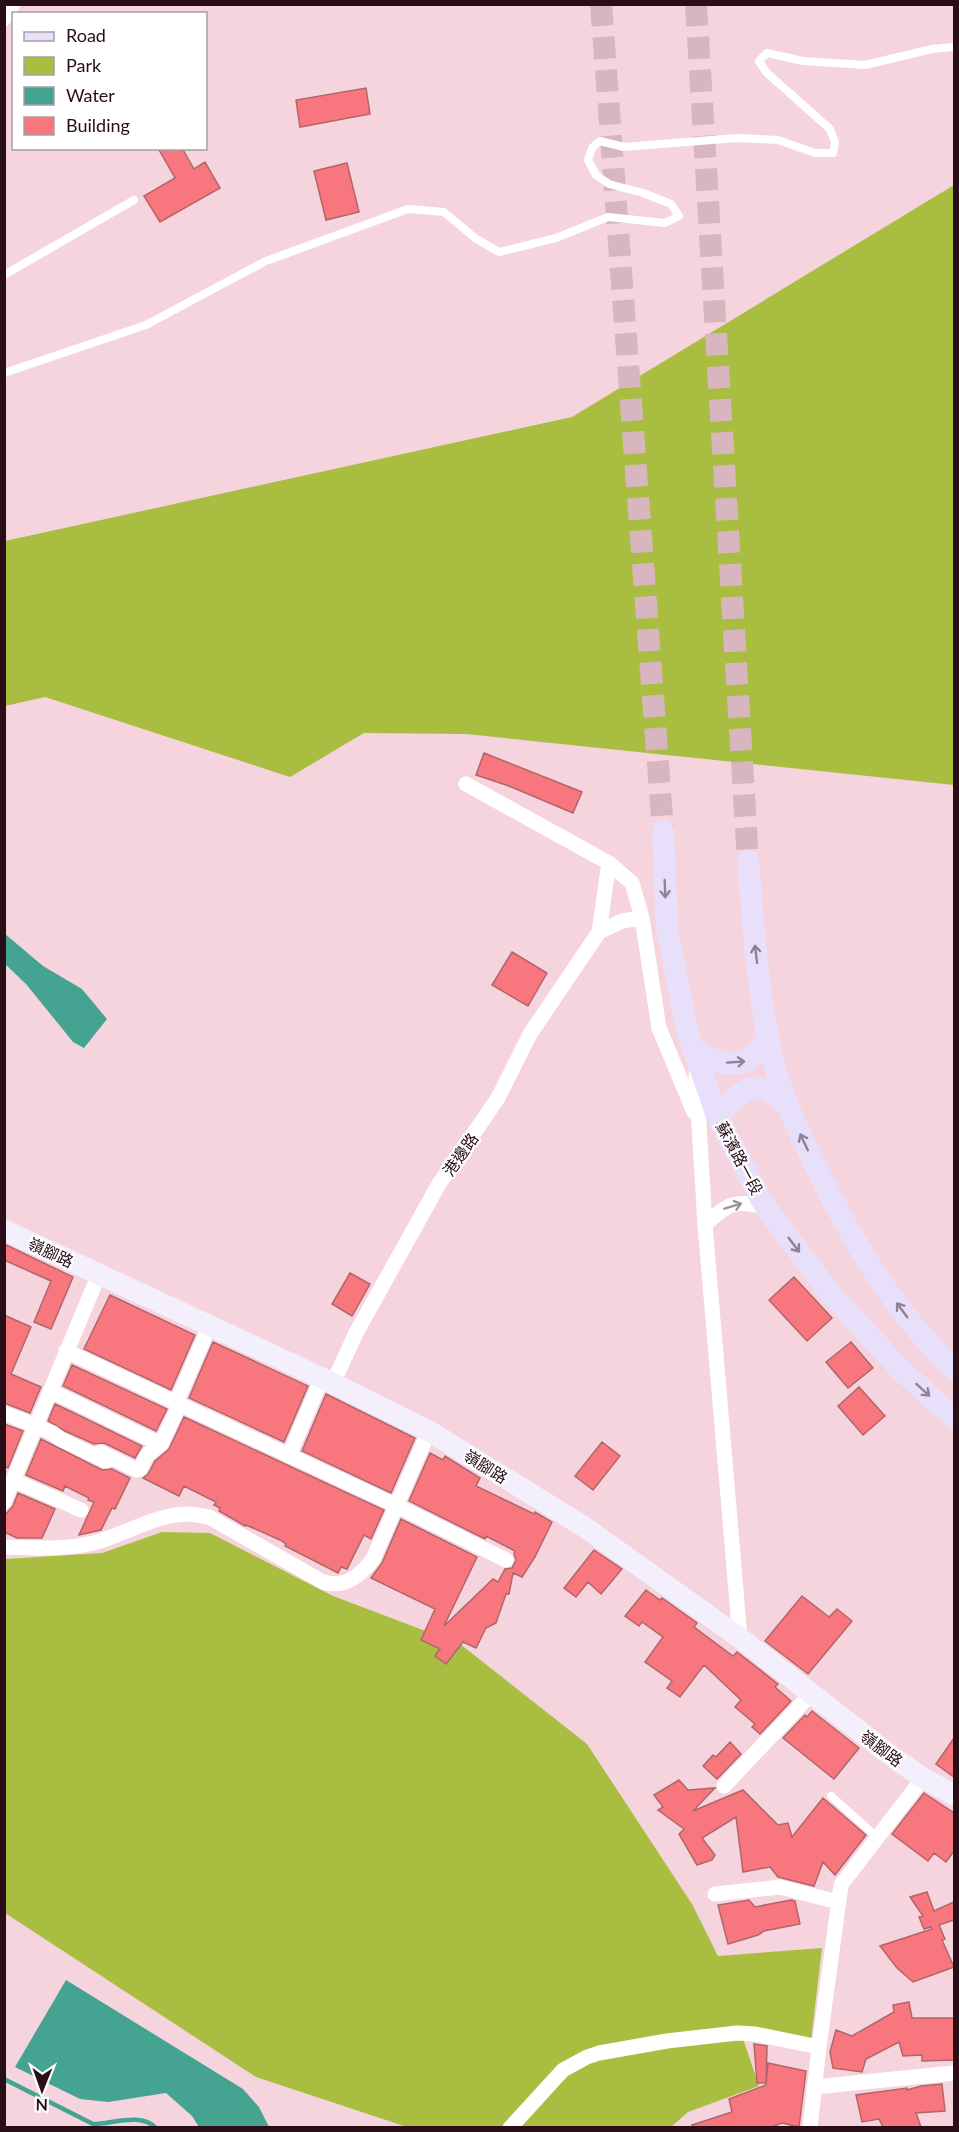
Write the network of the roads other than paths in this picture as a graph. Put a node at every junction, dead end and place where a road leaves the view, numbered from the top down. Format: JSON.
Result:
{"nodes":[{"id":1,"x":13,"y":4,"type":"edge"},
{"id":2,"x":4,"y":19,"type":"edge"},
{"id":3,"x":954,"y":47,"type":"edge"},
{"id":4,"x":134,"y":200,"type":"dead end"},
{"id":5,"x":4,"y":275,"type":"edge"},
{"id":6,"x":4,"y":373,"type":"edge"},
{"id":7,"x":466,"y":784,"type":"dead end"},
{"id":8,"x":663,"y":831,"type":"tunnel mouth"},
{"id":9,"x":748,"y":861,"type":"tunnel mouth"},
{"id":10,"x":609,"y":863,"type":"junction"},
{"id":11,"x":642,"y":918,"type":"junction"},
{"id":12,"x":599,"y":932,"type":"junction"},
{"id":13,"x":769,"y":1036,"type":"junction"},
{"id":14,"x":695,"y":1050,"type":"junction"},
{"id":15,"x":786,"y":1104,"type":"junction"},
{"id":16,"x":708,"y":1120,"type":"junction"},
{"id":17,"x":766,"y":1208,"type":"junction"},
{"id":18,"x":705,"y":1225,"type":"junction"},
{"id":19,"x":4,"y":1230,"type":"edge"},
{"id":20,"x":99,"y":1274,"type":"junction"},
{"id":21,"x":210,"y":1325,"type":"junction"},
{"id":22,"x":66,"y":1351,"type":"junction"},
{"id":23,"x":954,"y":1369,"type":"edge"},
{"id":24,"x":327,"y":1381,"type":"junction"},
{"id":25,"x":50,"y":1391,"type":"junction"},
{"id":26,"x":178,"y":1403,"type":"junction"},
{"id":27,"x":4,"y":1413,"type":"edge"},
{"id":28,"x":954,"y":1418,"type":"edge"},
{"id":29,"x":35,"y":1426,"type":"junction"},
{"id":30,"x":429,"y":1431,"type":"junction"},
{"id":31,"x":84,"y":1444,"type":"dead end"},
{"id":32,"x":161,"y":1444,"type":"junction"},
{"id":33,"x":289,"y":1455,"type":"junction"},
{"id":34,"x":106,"y":1461,"type":"dead end"},
{"id":35,"x":13,"y":1480,"type":"junction"},
{"id":36,"x":4,"y":1502,"type":"edge"},
{"id":37,"x":397,"y":1506,"type":"junction"},
{"id":38,"x":81,"y":1510,"type":"dead end"},
{"id":39,"x":4,"y":1547,"type":"edge"},
{"id":40,"x":506,"y":1560,"type":"dead end"},
{"id":41,"x":740,"y":1638,"type":"junction"},
{"id":42,"x":811,"y":1694,"type":"junction"},
{"id":43,"x":923,"y":1778,"type":"junction"},
{"id":44,"x":724,"y":1786,"type":"dead end"},
{"id":45,"x":954,"y":1795,"type":"edge"},
{"id":46,"x":831,"y":1796,"type":"dead end"},
{"id":47,"x":877,"y":1837,"type":"junction"},
{"id":48,"x":715,"y":1894,"type":"dead end"},
{"id":49,"x":838,"y":1902,"type":"junction"},
{"id":50,"x":819,"y":2048,"type":"junction"},
{"id":51,"x":954,"y":2073,"type":"edge"},
{"id":52,"x":814,"y":2087,"type":"junction"},
{"id":53,"x":510,"y":2127,"type":"edge"},
{"id":54,"x":810,"y":2127,"type":"edge"}],
"edges":[{"from":1,"to":2,"type":"street"},
{"from":3,"to":6,"type":"lane"},
{"from":4,"to":5,"type":"lane"},
{"from":7,"to":10,"type":"street"},
{"from":8,"to":14,"type":"main road","name":"蘇濱路一段","one_way":true},
{"from":13,"to":9,"type":"main road","one_way":true},
{"from":10,"to":11,"type":"street"},
{"from":10,"to":12,"type":"street"},
{"from":11,"to":12,"type":"street"},
{"from":11,"to":16,"type":"street"},
{"from":12,"to":24,"type":"street","name":"港邊路"},
{"from":14,"to":13,"type":"main road","one_way":true},
{"from":13,"to":15,"type":"main road"},
{"from":14,"to":16,"type":"main road","name":"蘇濱路一段"},
{"from":15,"to":16,"type":"main road"},
{"from":23,"to":15,"type":"main road","one_way":true},
{"from":16,"to":17,"type":"main road","name":"蘇濱路一段"},
{"from":16,"to":18,"type":"street"},
{"from":18,"to":17,"type":"street","one_way":true},
{"from":17,"to":28,"type":"main road","name":"蘇濱路一段","one_way":true},
{"from":18,"to":41,"type":"street"},
{"from":19,"to":20,"type":"street","name":"嶺腳路"},
{"from":20,"to":21,"type":"street","name":"嶺腳路"},
{"from":20,"to":22,"type":"street"},
{"from":21,"to":24,"type":"street","name":"嶺腳路"},
{"from":21,"to":26,"type":"street"},
{"from":22,"to":25,"type":"street"},
{"from":22,"to":26,"type":"street"},
{"from":24,"to":30,"type":"street","name":"嶺腳路"},
{"from":24,"to":33,"type":"street","name":"港邊路"},
{"from":25,"to":29,"type":"street"},
{"from":25,"to":32,"type":"street"},
{"from":26,"to":32,"type":"street"},
{"from":26,"to":33,"type":"street"},
{"from":27,"to":29,"type":"street"},
{"from":29,"to":34,"type":"street"},
{"from":29,"to":35,"type":"street"},
{"from":30,"to":37,"type":"street"},
{"from":30,"to":41,"type":"street","name":"嶺腳路"},
{"from":31,"to":32,"type":"street"},
{"from":33,"to":37,"type":"street"},
{"from":35,"to":36,"type":"street"},
{"from":35,"to":38,"type":"street"},
{"from":37,"to":39,"type":"street"},
{"from":37,"to":40,"type":"street"},
{"from":41,"to":42,"type":"street","name":"嶺腳路"},
{"from":42,"to":43,"type":"street","name":"嶺腳路"},
{"from":42,"to":44,"type":"street"},
{"from":43,"to":45,"type":"street","name":"嶺腳路"},
{"from":43,"to":47,"type":"street"},
{"from":46,"to":47,"type":"lane"},
{"from":47,"to":49,"type":"street"},
{"from":48,"to":49,"type":"street"},
{"from":49,"to":50,"type":"street"},
{"from":50,"to":52,"type":"street"},
{"from":50,"to":53,"type":"street"},
{"from":51,"to":52,"type":"street"},
{"from":52,"to":54,"type":"street"}]}
